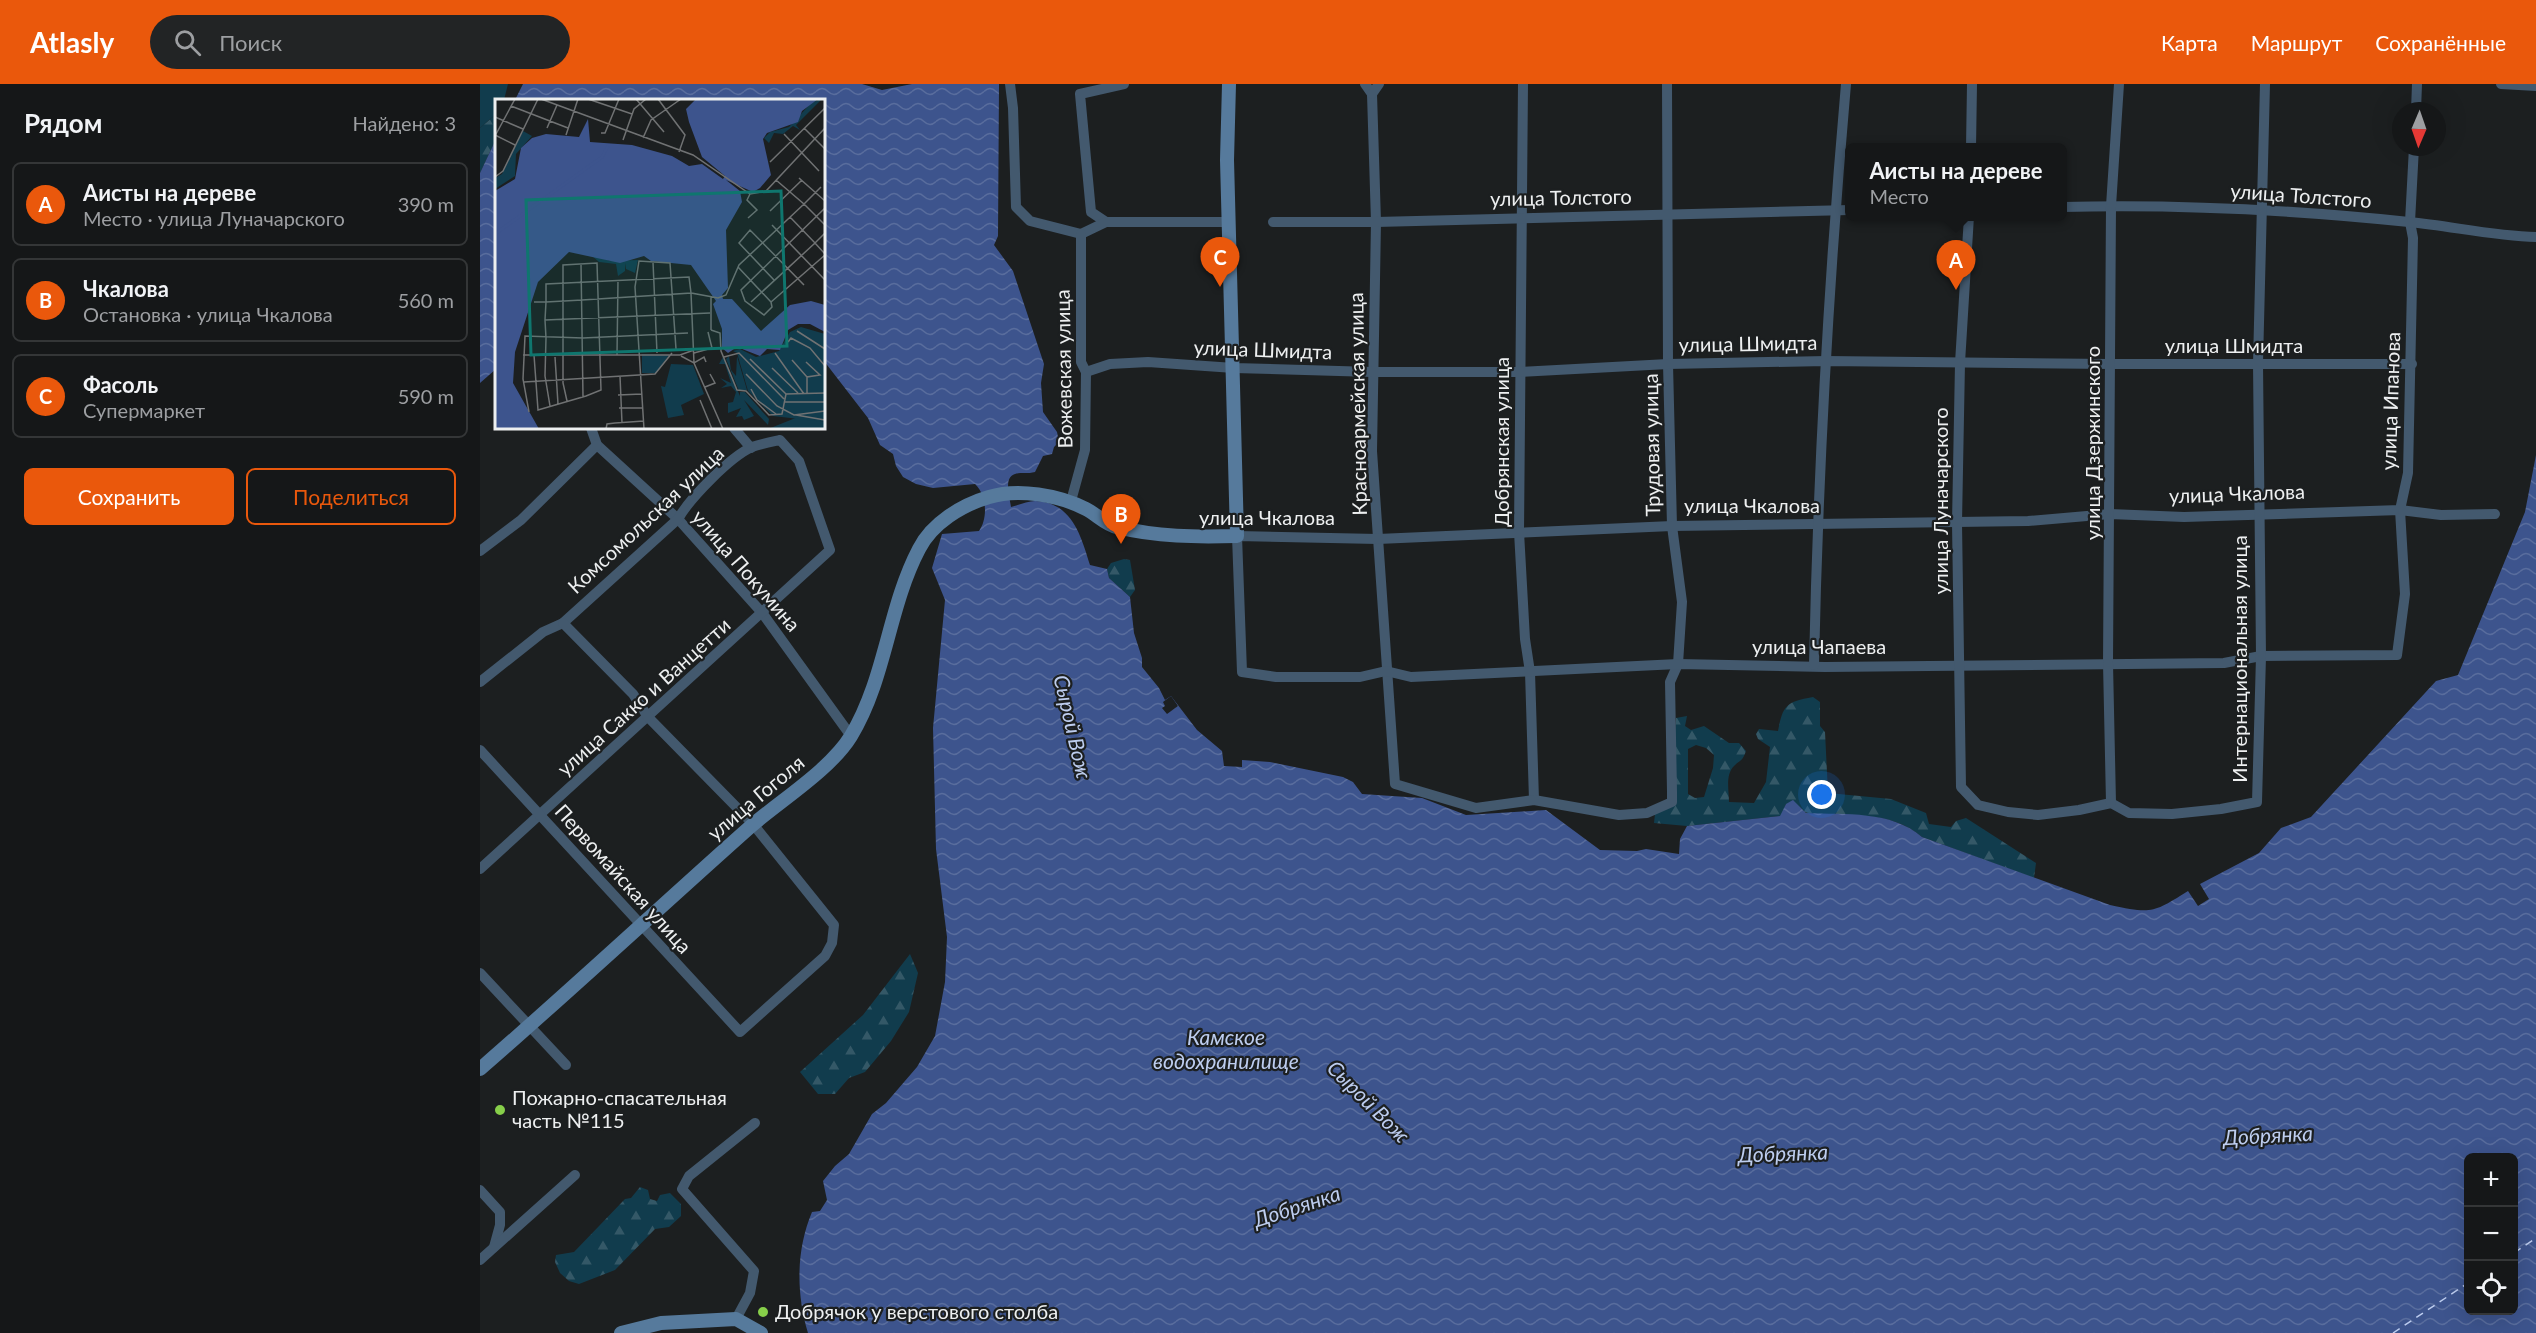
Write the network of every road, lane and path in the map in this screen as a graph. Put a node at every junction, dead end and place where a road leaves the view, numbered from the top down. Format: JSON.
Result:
{"nodes":[{"id":1,"x":1010,"y":84,"type":"edge"},
{"id":2,"x":1124,"y":84,"type":"edge"},
{"id":3,"x":1229,"y":84,"type":"edge"},
{"id":4,"x":1365,"y":84,"type":"edge"},
{"id":5,"x":1379,"y":84,"type":"edge"},
{"id":6,"x":1523,"y":84,"type":"edge"},
{"id":7,"x":1667,"y":84,"type":"edge"},
{"id":8,"x":1846,"y":84,"type":"edge"},
{"id":9,"x":1972,"y":84,"type":"edge"},
{"id":10,"x":2119,"y":84,"type":"edge"},
{"id":11,"x":2265,"y":84,"type":"edge"},
{"id":12,"x":2417,"y":84,"type":"edge"},
{"id":13,"x":2501,"y":84,"type":"edge"},
{"id":14,"x":2516,"y":85,"type":"edge"},
{"id":15,"x":2536,"y":86,"type":"edge"},
{"id":16,"x":1372,"y":94,"type":"junction"},
{"id":17,"x":2416,"y":102,"type":"edge"},
{"id":18,"x":1971,"y":143,"type":"edge"},
{"id":19,"x":2414,"y":156,"type":"edge"},
{"id":20,"x":2111,"y":206,"type":"junction"},
{"id":21,"x":2067,"y":207,"type":"edge"},
{"id":22,"x":1835,"y":210,"type":"junction"},
{"id":23,"x":1845,"y":210,"type":"edge"},
{"id":24,"x":2260,"y":210,"type":"junction"},
{"id":25,"x":1668,"y":214,"type":"junction"},
{"id":26,"x":1522,"y":217,"type":"junction"},
{"id":27,"x":1969,"y":221,"type":"edge"},
{"id":28,"x":1106,"y":222,"type":"junction"},
{"id":29,"x":1229,"y":222,"type":"junction"},
{"id":30,"x":1273,"y":222,"type":"dead end"},
{"id":31,"x":1376,"y":222,"type":"junction"},
{"id":32,"x":2410,"y":222,"type":"junction"},
{"id":33,"x":1081,"y":234,"type":"junction"},
{"id":34,"x":2536,"y":237,"type":"edge"},
{"id":35,"x":1826,"y":361,"type":"junction"},
{"id":36,"x":1960,"y":363,"type":"junction"},
{"id":37,"x":2258,"y":363,"type":"junction"},
{"id":38,"x":1668,"y":364,"type":"junction"},
{"id":39,"x":2111,"y":364,"type":"junction"},
{"id":40,"x":2412,"y":364,"type":"junction"},
{"id":41,"x":1234,"y":368,"type":"junction"},
{"id":42,"x":1086,"y":372,"type":"junction"},
{"id":43,"x":1373,"y":372,"type":"junction"},
{"id":44,"x":1520,"y":372,"type":"junction"},
{"id":45,"x":591,"y":429,"type":"edge"},
{"id":46,"x":735,"y":429,"type":"edge"},
{"id":47,"x":597,"y":445,"type":"junction"},
{"id":48,"x":751,"y":448,"type":"junction"},
{"id":49,"x":1071,"y":501,"type":"junction"},
{"id":50,"x":974,"y":502,"type":"joint"},
{"id":51,"x":2400,"y":510,"type":"junction"},
{"id":52,"x":2259,"y":513,"type":"junction"},
{"id":53,"x":2110,"y":514,"type":"junction"},
{"id":54,"x":2495,"y":514,"type":"dead end"},
{"id":55,"x":678,"y":519,"type":"junction"},
{"id":56,"x":1957,"y":523,"type":"junction"},
{"id":57,"x":1817,"y":525,"type":"junction"},
{"id":58,"x":1672,"y":526,"type":"junction"},
{"id":59,"x":1519,"y":532,"type":"junction"},
{"id":60,"x":1237,"y":536,"type":"junction"},
{"id":61,"x":1378,"y":539,"type":"junction"},
{"id":62,"x":480,"y":551,"type":"edge"},
{"id":63,"x":763,"y":614,"type":"junction"},
{"id":64,"x":563,"y":623,"type":"junction"},
{"id":65,"x":2397,"y":655,"type":"joint"},
{"id":66,"x":2261,"y":656,"type":"junction"},
{"id":67,"x":2109,"y":663,"type":"junction"},
{"id":68,"x":1678,"y":664,"type":"junction"},
{"id":69,"x":1960,"y":664,"type":"junction"},
{"id":70,"x":1814,"y":665,"type":"junction"},
{"id":71,"x":1386,"y":671,"type":"junction"},
{"id":72,"x":1530,"y":672,"type":"junction"},
{"id":73,"x":480,"y":682,"type":"edge"},
{"id":74,"x":648,"y":717,"type":"junction"},
{"id":75,"x":851,"y":736,"type":"junction"},
{"id":76,"x":480,"y":750,"type":"edge"},
{"id":77,"x":1534,"y":800,"type":"junction"},
{"id":78,"x":2111,"y":803,"type":"junction"},
{"id":79,"x":540,"y":814,"type":"junction"},
{"id":80,"x":753,"y":824,"type":"junction"},
{"id":81,"x":480,"y":869,"type":"edge"},
{"id":82,"x":640,"y":925,"type":"junction"},
{"id":83,"x":480,"y":973,"type":"edge"},
{"id":84,"x":529,"y":1026,"type":"junction"},
{"id":85,"x":566,"y":1065,"type":"dead end"},
{"id":86,"x":480,"y":1069,"type":"edge"},
{"id":87,"x":755,"y":1123,"type":"dead end"},
{"id":88,"x":575,"y":1174,"type":"dead end"},
{"id":89,"x":480,"y":1190,"type":"edge"},
{"id":90,"x":493,"y":1248,"type":"junction"},
{"id":91,"x":480,"y":1260,"type":"edge"},
{"id":92,"x":736,"y":1319,"type":"junction"},
{"id":93,"x":621,"y":1333,"type":"edge"},
{"id":94,"x":761,"y":1333,"type":"edge"}],
"edges":[{"from":1,"to":33,"type":"street"},
{"from":2,"to":28,"type":"street"},
{"from":3,"to":29,"type":"main road"},
{"from":4,"to":16,"type":"street"},
{"from":5,"to":16,"type":"street"},
{"from":6,"to":26,"type":"street","name":"Добрянская улица"},
{"from":7,"to":25,"type":"street","name":"Трудовая улица"},
{"from":8,"to":22,"type":"street"},
{"from":9,"to":18,"type":"street"},
{"from":10,"to":20,"type":"street","name":"улица Дзержинского"},
{"from":11,"to":24,"type":"street","name":"Интернациональная улица"},
{"from":12,"to":17,"type":"street"},
{"from":13,"to":14,"type":"street"},
{"from":14,"to":15,"type":"street"},
{"from":16,"to":31,"type":"street","name":"Красноармейская улица"},
{"from":19,"to":32,"type":"street","name":"улица Ипанова"},
{"from":20,"to":21,"type":"street","name":"улица Толстого"},
{"from":20,"to":24,"type":"street","name":"улица Толстого"},
{"from":20,"to":39,"type":"street","name":"улица Дзержинского"},
{"from":22,"to":23,"type":"street","name":"улица Толстого"},
{"from":22,"to":25,"type":"street","name":"улица Толстого"},
{"from":22,"to":35,"type":"street"},
{"from":24,"to":32,"type":"street","name":"улица Толстого"},
{"from":24,"to":37,"type":"street","name":"Интернациональная улица"},
{"from":25,"to":26,"type":"street","name":"улица Толстого"},
{"from":25,"to":38,"type":"street","name":"Трудовая улица"},
{"from":26,"to":31,"type":"street","name":"улица Толстого"},
{"from":26,"to":44,"type":"street","name":"Добрянская улица"},
{"from":27,"to":36,"type":"street","name":"улица Луначарского"},
{"from":28,"to":29,"type":"street"},
{"from":28,"to":33,"type":"street"},
{"from":29,"to":41,"type":"main road"},
{"from":30,"to":31,"type":"street","name":"улица Толстого"},
{"from":31,"to":43,"type":"street","name":"Красноармейская улица"},
{"from":32,"to":34,"type":"street","name":"улица Толстого"},
{"from":32,"to":40,"type":"street","name":"улица Ипанова"},
{"from":33,"to":42,"type":"street","name":"Вожевская улица"},
{"from":35,"to":36,"type":"street","name":"улица Шмидта"},
{"from":35,"to":38,"type":"street","name":"улица Шмидта"},
{"from":35,"to":57,"type":"street"},
{"from":36,"to":39,"type":"street","name":"улица Шмидта"},
{"from":36,"to":56,"type":"street","name":"улица Луначарского"},
{"from":37,"to":39,"type":"street","name":"улица Шмидта"},
{"from":37,"to":40,"type":"street","name":"улица Шмидта"},
{"from":37,"to":52,"type":"street","name":"Интернациональная улица"},
{"from":38,"to":44,"type":"street","name":"улица Шмидта"},
{"from":38,"to":58,"type":"street","name":"Трудовая улица"},
{"from":39,"to":53,"type":"street","name":"улица Дзержинского"},
{"from":40,"to":51,"type":"street","name":"улица Ипанова"},
{"from":41,"to":42,"type":"street","name":"улица Шмидта"},
{"from":41,"to":43,"type":"street","name":"улица Шмидта"},
{"from":41,"to":60,"type":"main road"},
{"from":42,"to":49,"type":"street","name":"Вожевская улица"},
{"from":43,"to":44,"type":"street","name":"улица Шмидта"},
{"from":43,"to":61,"type":"street","name":"Красноармейская улица"},
{"from":44,"to":59,"type":"street","name":"Добрянская улица"},
{"from":45,"to":47,"type":"street"},
{"from":46,"to":48,"type":"street"},
{"from":47,"to":55,"type":"street","name":"улица Покумина"},
{"from":47,"to":62,"type":"street"},
{"from":48,"to":55,"type":"street","name":"Комсомольская улица"},
{"from":48,"to":63,"type":"street","name":"улица Сакко и Ванцетти"},
{"from":49,"to":50,"type":"main road","name":"улица Чкалова"},
{"from":49,"to":60,"type":"main road","name":"улица Чкалова"},
{"from":50,"to":75,"type":"main road","name":"улица Гоголя"},
{"from":51,"to":52,"type":"street","name":"улица Чкалова"},
{"from":51,"to":54,"type":"street","name":"улица Чкалова"},
{"from":51,"to":65,"type":"street","name":"улица Ипанова"},
{"from":52,"to":53,"type":"street","name":"улица Чкалова"},
{"from":52,"to":66,"type":"street","name":"Интернациональная улица"},
{"from":53,"to":56,"type":"street","name":"улица Чкалова"},
{"from":53,"to":67,"type":"street","name":"улица Дзержинского"},
{"from":55,"to":63,"type":"street","name":"улица Покумина"},
{"from":55,"to":64,"type":"street","name":"Комсомольская улица"},
{"from":56,"to":57,"type":"street","name":"улица Чкалова"},
{"from":56,"to":69,"type":"street","name":"улица Луначарского"},
{"from":57,"to":58,"type":"street","name":"улица Чкалова"},
{"from":57,"to":70,"type":"street"},
{"from":58,"to":59,"type":"street","name":"улица Чкалова"},
{"from":58,"to":68,"type":"street","name":"Трудовая улица"},
{"from":59,"to":61,"type":"street","name":"улица Чкалова"},
{"from":59,"to":72,"type":"street","name":"Добрянская улица"},
{"from":60,"to":61,"type":"street","name":"улица Чкалова"},
{"from":60,"to":71,"type":"street","name":"улица Чапаева"},
{"from":61,"to":71,"type":"street","name":"Красноармейская улица"},
{"from":63,"to":74,"type":"street","name":"улица Сакко и Ванцетти"},
{"from":63,"to":75,"type":"street","name":"улица Покумина"},
{"from":64,"to":73,"type":"street","name":"Комсомольская улица"},
{"from":64,"to":74,"type":"street"},
{"from":65,"to":66,"type":"street","name":"улица Чапаева"},
{"from":66,"to":67,"type":"street","name":"улица Чапаева"},
{"from":66,"to":78,"type":"street","name":"Интернациональная улица"},
{"from":67,"to":69,"type":"street","name":"улица Чапаева"},
{"from":67,"to":78,"type":"street","name":"улица Дзержинского"},
{"from":68,"to":70,"type":"street","name":"улица Чапаева"},
{"from":68,"to":72,"type":"street","name":"улица Чапаева"},
{"from":68,"to":77,"type":"street","name":"Трудовая улица"},
{"from":69,"to":70,"type":"street","name":"улица Чапаева"},
{"from":69,"to":78,"type":"street","name":"улица Луначарского"},
{"from":71,"to":72,"type":"street","name":"улица Чапаева"},
{"from":71,"to":77,"type":"street","name":"Красноармейская улица"},
{"from":72,"to":77,"type":"street","name":"Добрянская улица"},
{"from":74,"to":79,"type":"street","name":"улица Сакко и Ванцетти"},
{"from":74,"to":80,"type":"street"},
{"from":75,"to":80,"type":"main road","name":"улица Гоголя"},
{"from":76,"to":79,"type":"street","name":"Первомайская улица"},
{"from":79,"to":81,"type":"street","name":"улица Сакко и Ванцетти"},
{"from":79,"to":82,"type":"street","name":"Первомайская улица"},
{"from":80,"to":82,"type":"main road","name":"улица Гоголя"},
{"from":80,"to":82,"type":"street","name":"Первомайская улица"},
{"from":82,"to":84,"type":"main road","name":"улица Гоголя"},
{"from":83,"to":84,"type":"street"},
{"from":84,"to":85,"type":"street"},
{"from":84,"to":86,"type":"main road","name":"улица Гоголя"},
{"from":87,"to":92,"type":"street"},
{"from":88,"to":90,"type":"street"},
{"from":89,"to":90,"type":"street"},
{"from":90,"to":91,"type":"street"},
{"from":92,"to":93,"type":"main road"},
{"from":92,"to":94,"type":"main road"}]}
